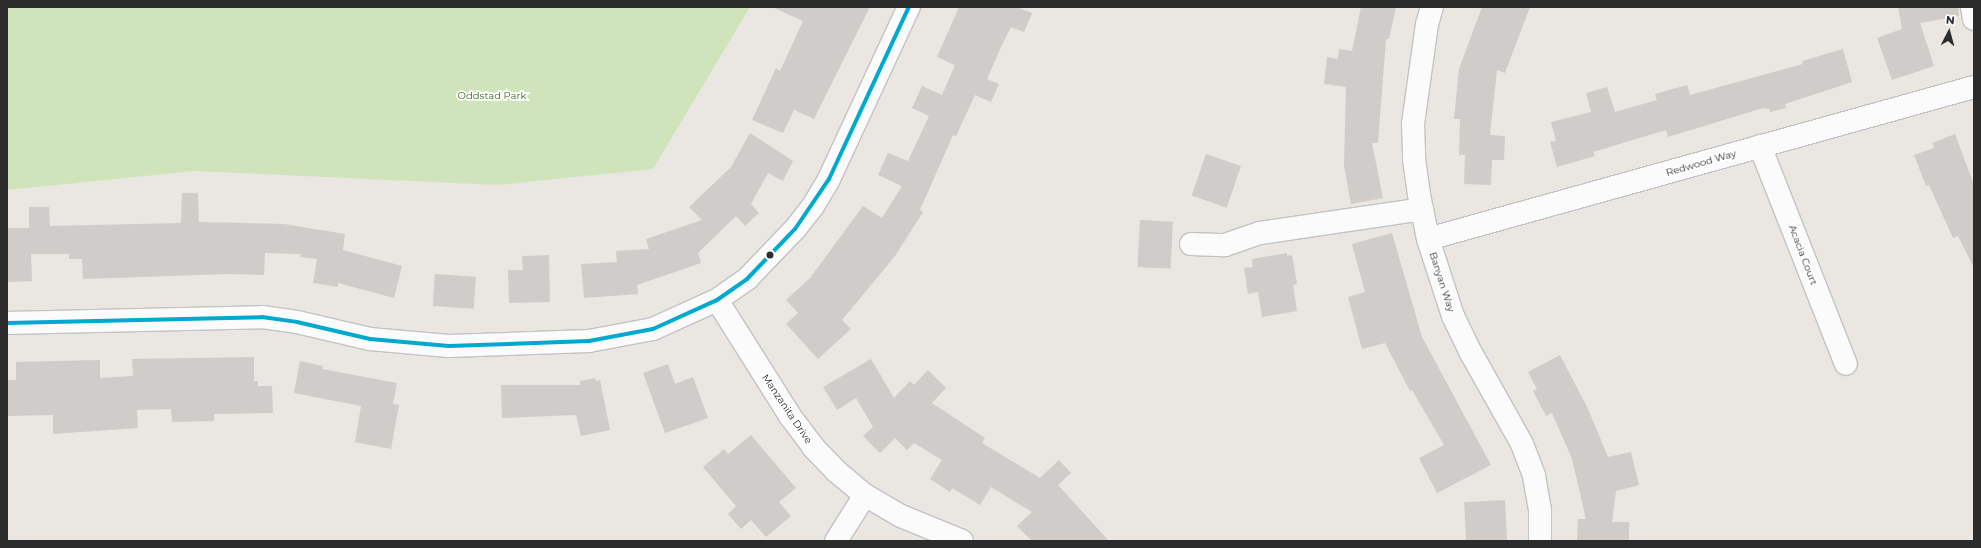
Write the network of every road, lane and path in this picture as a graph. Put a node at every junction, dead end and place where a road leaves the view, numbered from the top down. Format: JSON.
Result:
{"nodes":[{"id":1,"x":909,"y":7,"type":"edge"},
{"id":2,"x":1432,"y":7,"type":"edge"},
{"id":3,"x":1972,"y":7,"type":"edge"},
{"id":4,"x":1974,"y":19,"type":"edge"},
{"id":5,"x":1974,"y":86,"type":"edge"},
{"id":6,"x":1760,"y":146,"type":"junction"},
{"id":7,"x":1422,"y":209,"type":"junction"},
{"id":8,"x":1428,"y":239,"type":"junction"},
{"id":9,"x":1191,"y":244,"type":"dead end"},
{"id":10,"x":717,"y":300,"type":"junction"},
{"id":11,"x":7,"y":323,"type":"edge"},
{"id":12,"x":1846,"y":364,"type":"dead end"},
{"id":13,"x":865,"y":495,"type":"junction"},
{"id":14,"x":836,"y":541,"type":"edge"},
{"id":15,"x":962,"y":541,"type":"edge"},
{"id":16,"x":1540,"y":541,"type":"edge"}],
"edges":[{"from":1,"to":10,"type":"street"},
{"from":2,"to":7,"type":"street","name":"Banyan Way"},
{"from":3,"to":4,"type":"street"},
{"from":5,"to":6,"type":"street","name":"Redwood Way"},
{"from":6,"to":8,"type":"street","name":"Redwood Way"},
{"from":6,"to":12,"type":"street","name":"Acacia Court"},
{"from":7,"to":8,"type":"street","name":"Banyan Way"},
{"from":7,"to":9,"type":"street"},
{"from":8,"to":16,"type":"street","name":"Banyan Way"},
{"from":10,"to":11,"type":"street"},
{"from":10,"to":13,"type":"street","name":"Manzanita Drive"},
{"from":13,"to":14,"type":"street"},
{"from":13,"to":15,"type":"street","name":"Manzanita Drive"}]}
